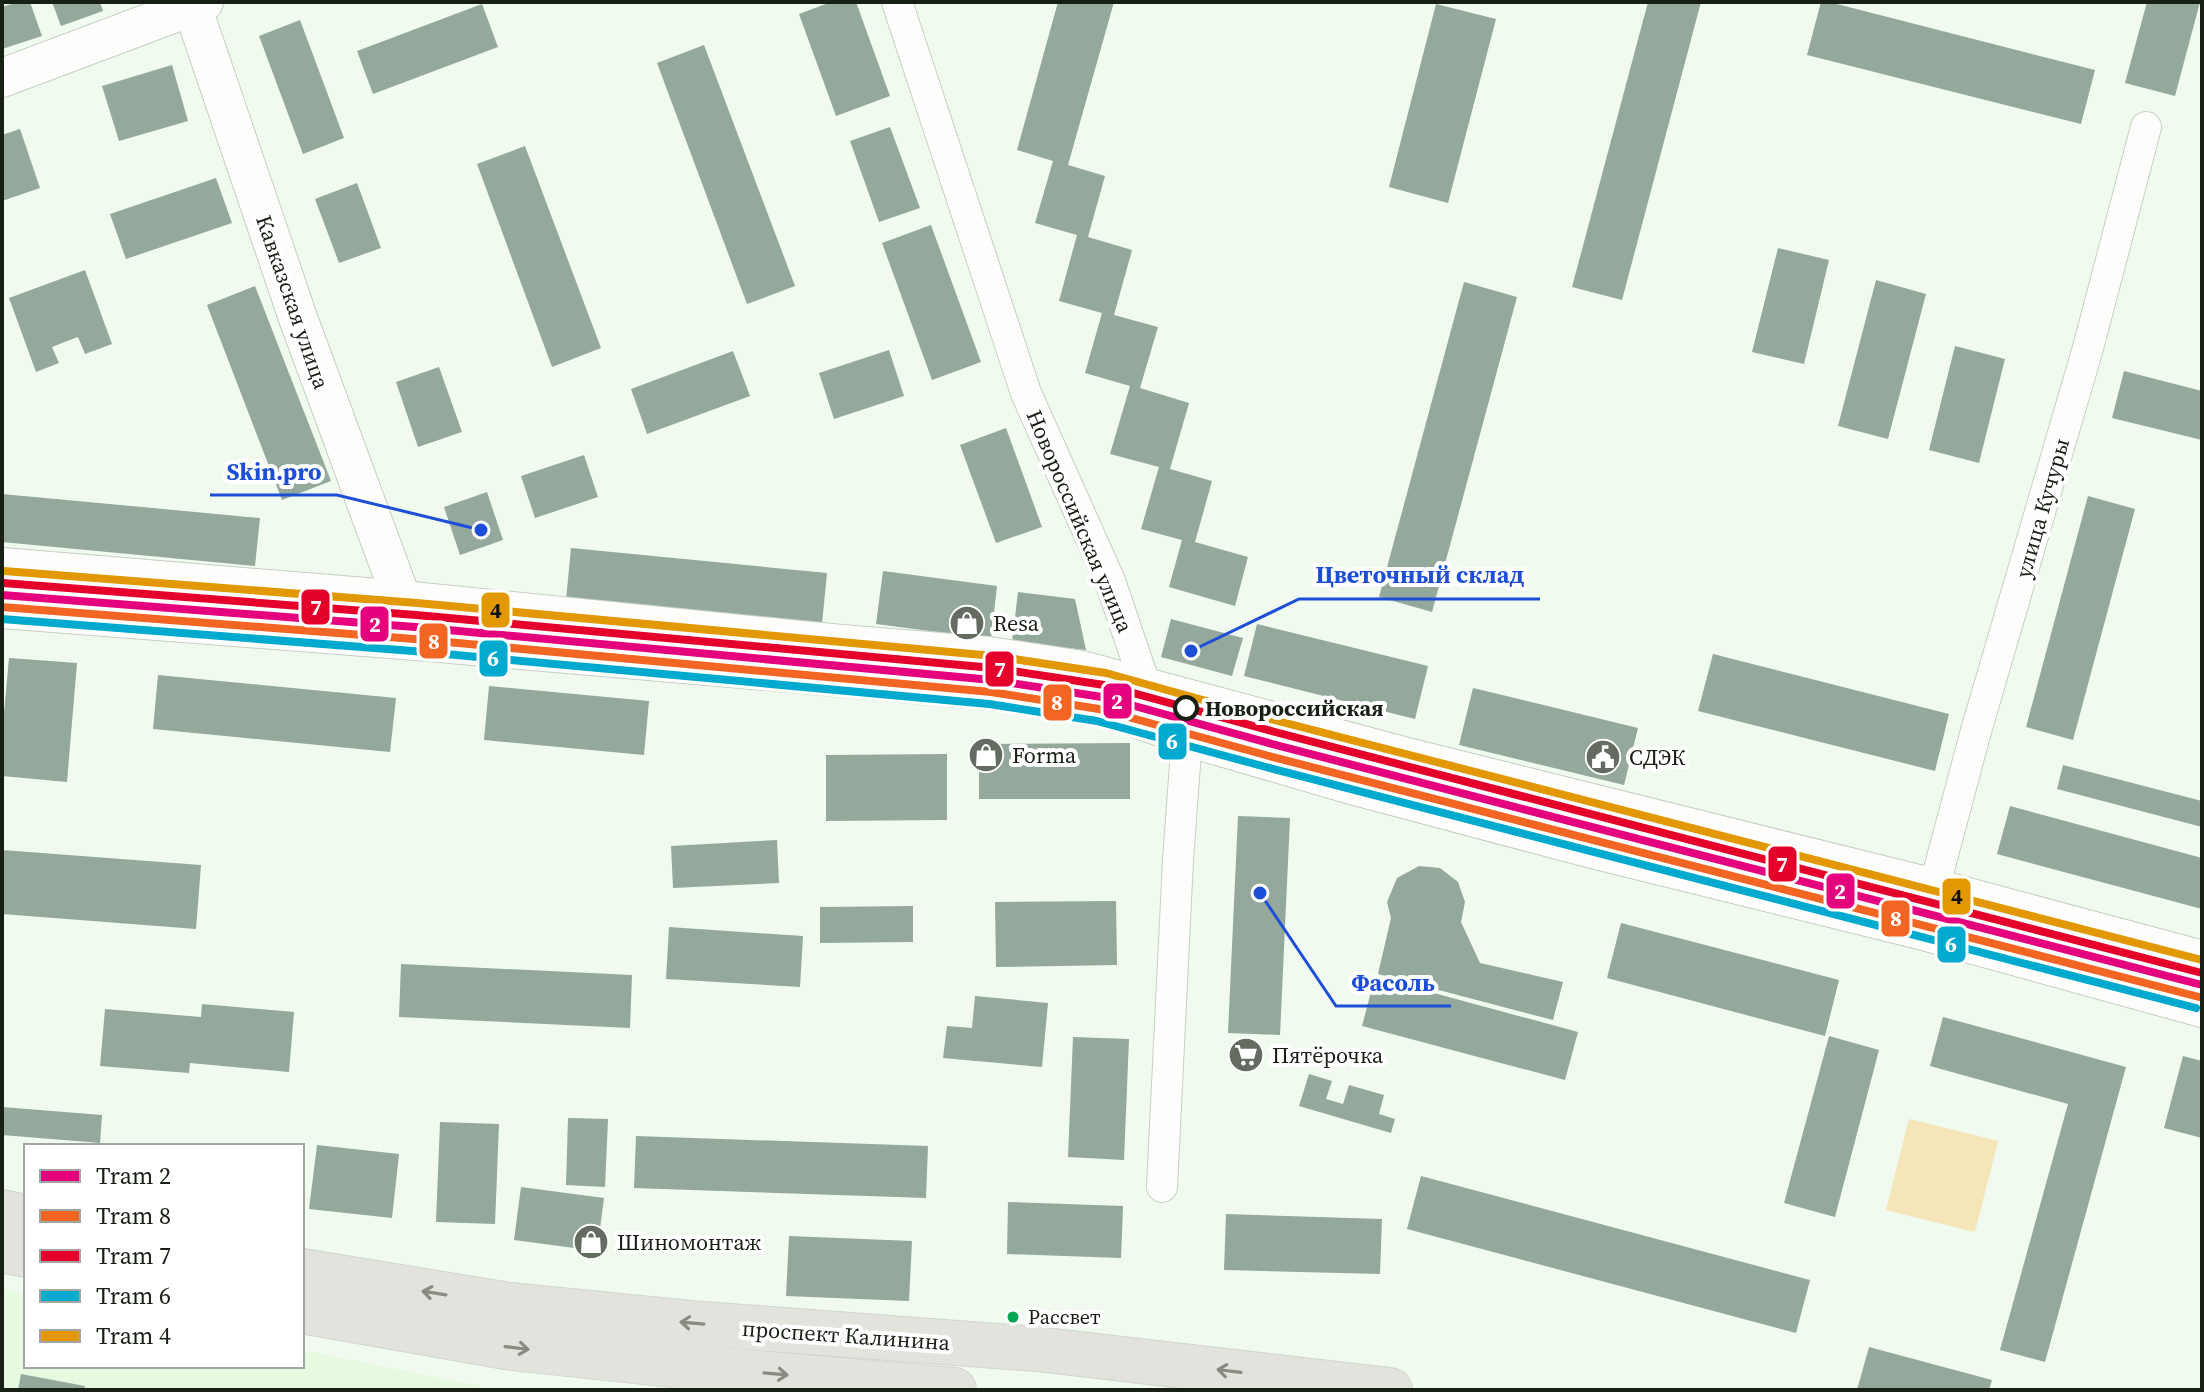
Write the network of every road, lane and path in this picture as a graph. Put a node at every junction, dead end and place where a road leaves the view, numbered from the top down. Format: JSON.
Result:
{"nodes":[{"id":1,"x":897,"y":2,"type":"edge"},
{"id":2,"x":195,"y":3,"type":"edge"},
{"id":3,"x":2,"y":78,"type":"edge"},
{"id":4,"x":2146,"y":127,"type":"dead end"},
{"id":5,"x":2,"y":567,"type":"edge"},
{"id":6,"x":402,"y":600,"type":"junction"},
{"id":7,"x":2,"y":609,"type":"edge"},
{"id":8,"x":1146,"y":687,"type":"junction"},
{"id":9,"x":1187,"y":737,"type":"junction"},
{"id":10,"x":1934,"y":888,"type":"junction"},
{"id":11,"x":2202,"y":960,"type":"edge"},
{"id":12,"x":2202,"y":1008,"type":"edge"},
{"id":13,"x":1162,"y":1187,"type":"dead end"},
{"id":14,"x":2,"y":1212,"type":"edge"},
{"id":15,"x":24,"y":1217,"type":"edge"},
{"id":16,"x":2,"y":1250,"type":"edge"},
{"id":17,"x":24,"y":1255,"type":"edge"},
{"id":18,"x":304,"y":1271,"type":"edge"},
{"id":19,"x":304,"y":1311,"type":"edge"},
{"id":20,"x":954,"y":1390,"type":"edge"},
{"id":21,"x":1390,"y":1390,"type":"edge"}],
"edges":[{"from":1,"to":8,"type":"street","name":"Новороссийская улица"},
{"from":2,"to":3,"type":"street"},
{"from":2,"to":6,"type":"street","name":"Кавказская улица"},
{"from":4,"to":10,"type":"street","name":"улица Кучуры"},
{"from":5,"to":6,"type":"street"},
{"from":6,"to":8,"type":"street"},
{"from":7,"to":9,"type":"street"},
{"from":8,"to":9,"type":"street","name":"Новороссийская улица"},
{"from":8,"to":10,"type":"street"},
{"from":9,"to":12,"type":"street"},
{"from":9,"to":13,"type":"street"},
{"from":10,"to":11,"type":"street"},
{"from":14,"to":15,"type":"main road"},
{"from":16,"to":17,"type":"main road"},
{"from":21,"to":18,"type":"main road","name":"проспект Калинина","one_way":true},
{"from":19,"to":20,"type":"main road","name":"проспект Калинина","one_way":true}]}
